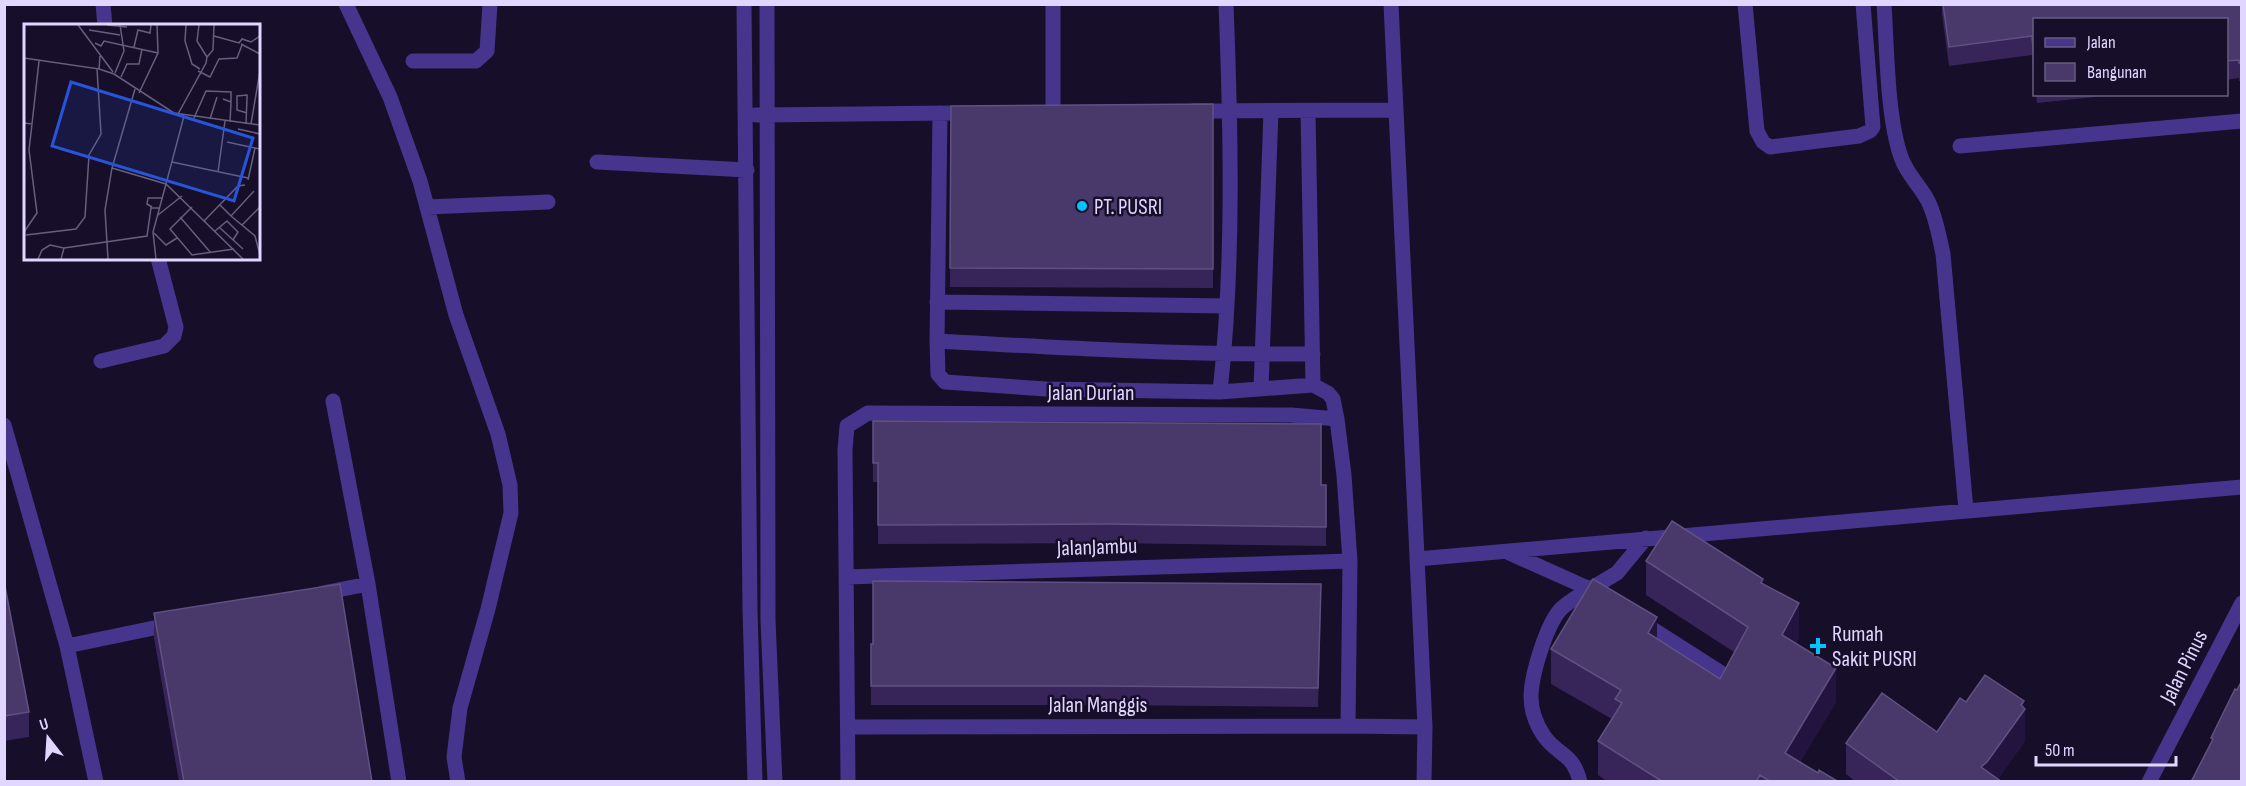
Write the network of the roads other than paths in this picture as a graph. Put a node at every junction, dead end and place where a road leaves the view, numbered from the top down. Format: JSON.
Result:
{"nodes":[{"id":1,"x":104,"y":4,"type":"edge"},
{"id":2,"x":346,"y":4,"type":"edge"},
{"id":3,"x":490,"y":4,"type":"edge"},
{"id":4,"x":744,"y":4,"type":"edge"},
{"id":5,"x":767,"y":4,"type":"edge"},
{"id":6,"x":1053,"y":4,"type":"edge"},
{"id":7,"x":1227,"y":4,"type":"edge"},
{"id":8,"x":1391,"y":4,"type":"edge"},
{"id":9,"x":1745,"y":4,"type":"edge"},
{"id":10,"x":1863,"y":4,"type":"edge"},
{"id":11,"x":1884,"y":4,"type":"edge"},
{"id":12,"x":105,"y":24,"type":"edge"},
{"id":13,"x":413,"y":61,"type":"dead end"},
{"id":14,"x":1395,"y":110,"type":"junction"},
{"id":15,"x":1183,"y":111,"type":"edge"},
{"id":16,"x":1230,"y":111,"type":"junction"},
{"id":17,"x":1271,"y":111,"type":"junction"},
{"id":18,"x":1308,"y":111,"type":"junction"},
{"id":19,"x":963,"y":112,"type":"edge"},
{"id":20,"x":1053,"y":112,"type":"edge"},
{"id":21,"x":940,"y":113,"type":"junction"},
{"id":22,"x":765,"y":114,"type":"junction"},
{"id":23,"x":746,"y":115,"type":"junction"},
{"id":24,"x":2241,"y":121,"type":"edge"},
{"id":25,"x":1960,"y":146,"type":"dead end"},
{"id":26,"x":597,"y":162,"type":"dead end"},
{"id":27,"x":747,"y":170,"type":"junction"},
{"id":28,"x":548,"y":202,"type":"dead end"},
{"id":29,"x":427,"y":207,"type":"junction"},
{"id":30,"x":159,"y":260,"type":"edge"},
{"id":31,"x":937,"y":302,"type":"junction"},
{"id":32,"x":1227,"y":306,"type":"junction"},
{"id":33,"x":937,"y":341,"type":"junction"},
{"id":34,"x":1224,"y":354,"type":"junction"},
{"id":35,"x":1261,"y":354,"type":"junction"},
{"id":36,"x":1313,"y":354,"type":"junction"},
{"id":37,"x":101,"y":361,"type":"dead end"},
{"id":38,"x":1313,"y":385,"type":"junction"},
{"id":39,"x":1261,"y":389,"type":"junction"},
{"id":40,"x":1220,"y":392,"type":"junction"},
{"id":41,"x":333,"y":401,"type":"dead end"},
{"id":42,"x":1337,"y":419,"type":"junction"},
{"id":43,"x":4,"y":426,"type":"edge"},
{"id":44,"x":2241,"y":487,"type":"edge"},
{"id":45,"x":1966,"y":510,"type":"junction"},
{"id":46,"x":1647,"y":538,"type":"junction"},
{"id":47,"x":1504,"y":551,"type":"junction"},
{"id":48,"x":1417,"y":559,"type":"junction"},
{"id":49,"x":1350,"y":561,"type":"junction"},
{"id":50,"x":846,"y":577,"type":"junction"},
{"id":51,"x":368,"y":584,"type":"junction"},
{"id":52,"x":1590,"y":589,"type":"junction"},
{"id":53,"x":310,"y":596,"type":"edge"},
{"id":54,"x":2241,"y":603,"type":"edge"},
{"id":55,"x":183,"y":622,"type":"edge"},
{"id":56,"x":67,"y":646,"type":"junction"},
{"id":57,"x":1723,"y":674,"type":"edge"},
{"id":58,"x":1348,"y":726,"type":"junction"},
{"id":59,"x":848,"y":727,"type":"junction"},
{"id":60,"x":1425,"y":727,"type":"junction"},
{"id":61,"x":96,"y":782,"type":"edge"},
{"id":62,"x":399,"y":782,"type":"edge"},
{"id":63,"x":458,"y":782,"type":"edge"},
{"id":64,"x":755,"y":782,"type":"edge"},
{"id":65,"x":775,"y":782,"type":"edge"},
{"id":66,"x":848,"y":782,"type":"edge"},
{"id":67,"x":1424,"y":782,"type":"edge"},
{"id":68,"x":1580,"y":782,"type":"edge"},
{"id":69,"x":2149,"y":782,"type":"edge"}],
"edges":[{"from":1,"to":12,"type":"street"},
{"from":2,"to":29,"type":"street"},
{"from":3,"to":13,"type":"street"},
{"from":4,"to":23,"type":"street"},
{"from":5,"to":22,"type":"street"},
{"from":6,"to":20,"type":"street"},
{"from":7,"to":16,"type":"street"},
{"from":8,"to":14,"type":"street"},
{"from":9,"to":10,"type":"street"},
{"from":11,"to":45,"type":"street"},
{"from":14,"to":18,"type":"street"},
{"from":14,"to":48,"type":"street"},
{"from":15,"to":16,"type":"street"},
{"from":16,"to":17,"type":"street"},
{"from":16,"to":32,"type":"street"},
{"from":17,"to":18,"type":"street"},
{"from":17,"to":35,"type":"street"},
{"from":18,"to":36,"type":"street"},
{"from":19,"to":21,"type":"street"},
{"from":21,"to":22,"type":"street"},
{"from":21,"to":31,"type":"street"},
{"from":22,"to":23,"type":"street"},
{"from":22,"to":65,"type":"street"},
{"from":23,"to":27,"type":"street"},
{"from":24,"to":25,"type":"street"},
{"from":26,"to":27,"type":"street"},
{"from":27,"to":64,"type":"street"},
{"from":28,"to":29,"type":"street"},
{"from":29,"to":63,"type":"street"},
{"from":30,"to":37,"type":"street"},
{"from":31,"to":32,"type":"street"},
{"from":31,"to":33,"type":"street"},
{"from":32,"to":34,"type":"street"},
{"from":33,"to":34,"type":"street"},
{"from":33,"to":40,"type":"street"},
{"from":34,"to":35,"type":"street"},
{"from":34,"to":40,"type":"street"},
{"from":35,"to":36,"type":"street"},
{"from":35,"to":39,"type":"street"},
{"from":36,"to":38,"type":"street"},
{"from":38,"to":39,"type":"street"},
{"from":38,"to":42,"type":"street"},
{"from":39,"to":40,"type":"street"},
{"from":41,"to":51,"type":"street"},
{"from":42,"to":49,"type":"street"},
{"from":42,"to":50,"type":"street","name":"Jalan Durian"},
{"from":43,"to":56,"type":"street"},
{"from":44,"to":45,"type":"street"},
{"from":45,"to":46,"type":"street"},
{"from":46,"to":47,"type":"street"},
{"from":46,"to":52,"type":"street"},
{"from":47,"to":48,"type":"street"},
{"from":47,"to":52,"type":"street"},
{"from":48,"to":60,"type":"street"},
{"from":49,"to":50,"type":"street","name":"JalanJambu"},
{"from":49,"to":58,"type":"street"},
{"from":50,"to":59,"type":"street"},
{"from":51,"to":53,"type":"street"},
{"from":51,"to":62,"type":"street"},
{"from":52,"to":57,"type":"street"},
{"from":52,"to":68,"type":"street"},
{"from":54,"to":69,"type":"street","name":"Jalan Pinus"},
{"from":55,"to":56,"type":"street"},
{"from":56,"to":61,"type":"street"},
{"from":58,"to":59,"type":"street","name":"Jalan Manggis"},
{"from":58,"to":60,"type":"street","name":"Jalan Manggis"},
{"from":59,"to":66,"type":"street"},
{"from":60,"to":67,"type":"street"}]}
